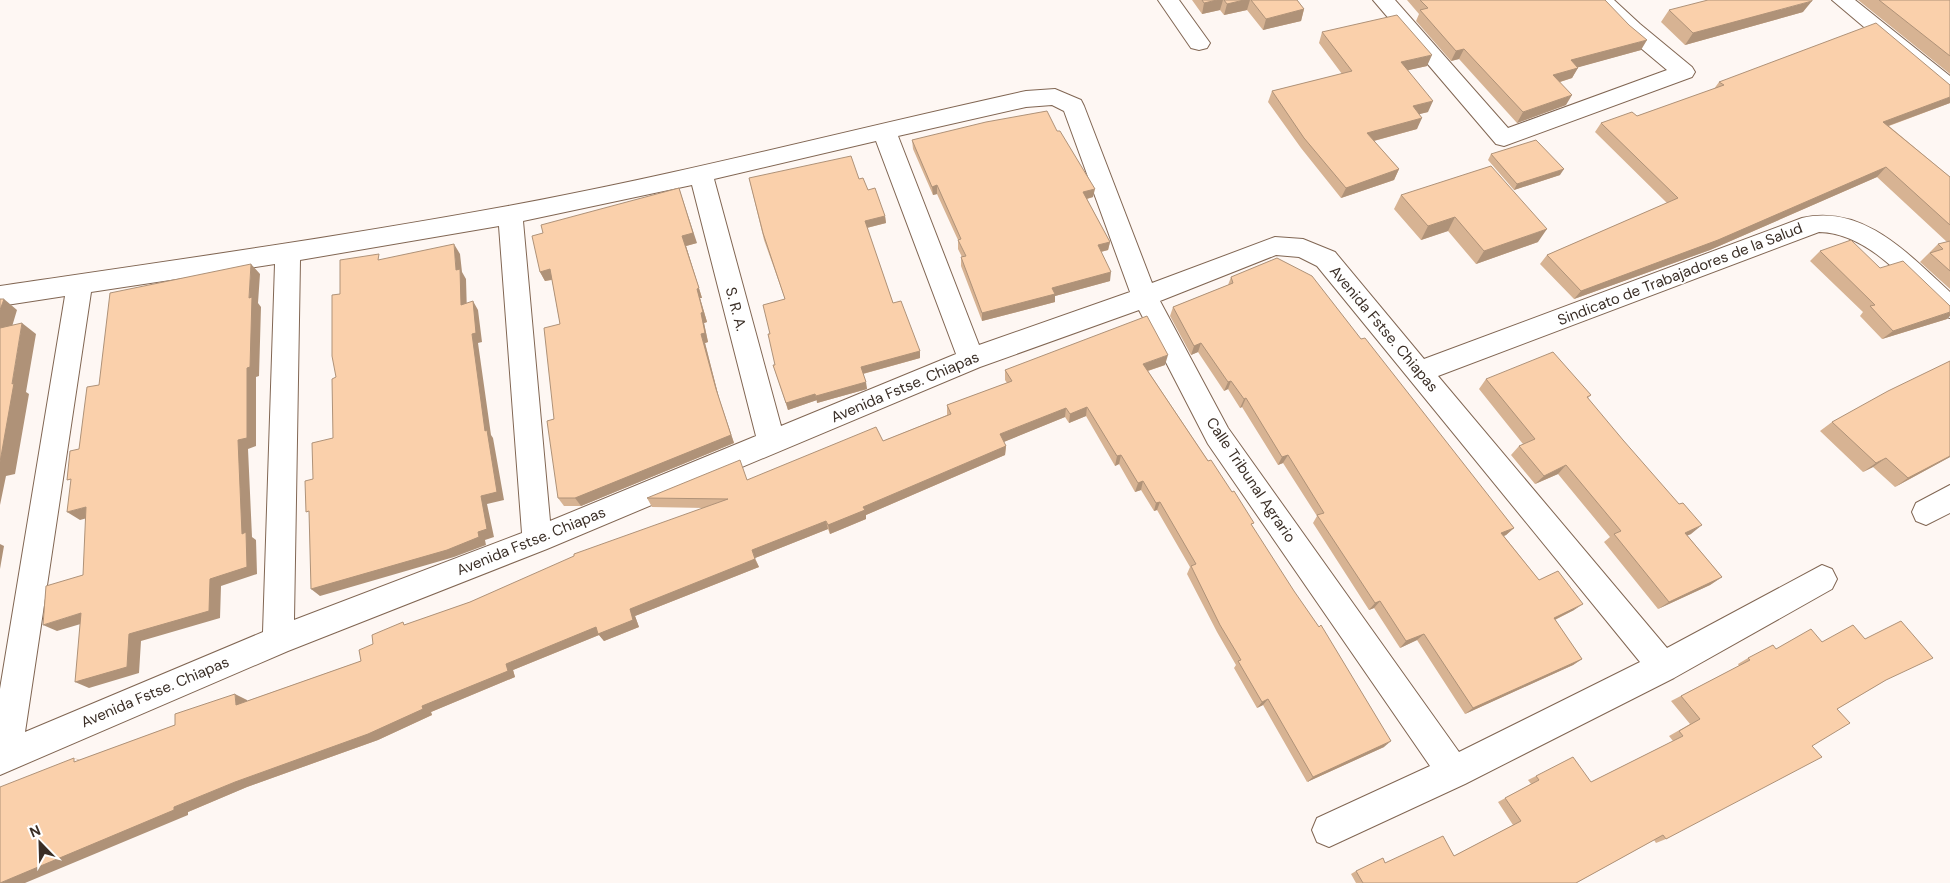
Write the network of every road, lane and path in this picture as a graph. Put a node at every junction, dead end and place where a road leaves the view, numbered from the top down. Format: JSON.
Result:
{"nodes":[{"id":1,"x":1168,"y":0,"type":"edge"},
{"id":2,"x":1384,"y":0,"type":"edge"},
{"id":3,"x":1602,"y":0,"type":"edge"},
{"id":4,"x":1842,"y":0,"type":"edge"},
{"id":5,"x":1199,"y":43,"type":"dead end"},
{"id":6,"x":1950,"y":88,"type":"edge"},
{"id":7,"x":884,"y":131,"type":"junction"},
{"id":8,"x":701,"y":174,"type":"junction"},
{"id":9,"x":510,"y":215,"type":"junction"},
{"id":10,"x":288,"y":253,"type":"junction"},
{"id":11,"x":79,"y":286,"type":"junction"},
{"id":12,"x":0,"y":296,"type":"edge"},
{"id":13,"x":1145,"y":297,"type":"junction"},
{"id":14,"x":1950,"y":308,"type":"edge"},
{"id":15,"x":971,"y":359,"type":"junction"},
{"id":16,"x":1419,"y":372,"type":"junction"},
{"id":17,"x":772,"y":443,"type":"junction"},
{"id":18,"x":537,"y":540,"type":"junction"},
{"id":19,"x":1822,"y":579,"type":"dead end"},
{"id":20,"x":278,"y":640,"type":"junction"},
{"id":21,"x":1663,"y":667,"type":"junction"},
{"id":22,"x":3,"y":758,"type":"edge"},
{"id":23,"x":1453,"y":772,"type":"junction"},
{"id":24,"x":1329,"y":830,"type":"dead end"}],
"edges":[{"from":1,"to":5,"type":"street"},
{"from":2,"to":3,"type":"street"},
{"from":4,"to":6,"type":"street"},
{"from":7,"to":8,"type":"street"},
{"from":7,"to":13,"type":"street","name":"Calle Tribunal Agrario"},
{"from":7,"to":15,"type":"street"},
{"from":8,"to":9,"type":"street"},
{"from":8,"to":17,"type":"street","name":"S. R. A."},
{"from":9,"to":10,"type":"street"},
{"from":9,"to":18,"type":"street"},
{"from":10,"to":11,"type":"street"},
{"from":10,"to":20,"type":"street"},
{"from":11,"to":12,"type":"street"},
{"from":11,"to":22,"type":"street"},
{"from":13,"to":15,"type":"street","name":"Avenida Fstse. Chiapas"},
{"from":13,"to":16,"type":"street","name":"Avenida Fstse. Chiapas"},
{"from":13,"to":23,"type":"street","name":"Calle Tribunal Agrario"},
{"from":14,"to":16,"type":"street","name":"Sindicato de Trabajadores de la Salud"},
{"from":15,"to":17,"type":"street","name":"Avenida Fstse. Chiapas"},
{"from":16,"to":21,"type":"street","name":"Avenida Fstse. Chiapas"},
{"from":17,"to":18,"type":"street","name":"Avenida Fstse. Chiapas"},
{"from":18,"to":20,"type":"street","name":"Avenida Fstse. Chiapas"},
{"from":19,"to":21,"type":"street"},
{"from":20,"to":22,"type":"street","name":"Avenida Fstse. Chiapas"},
{"from":21,"to":23,"type":"street"},
{"from":23,"to":24,"type":"street"}]}
